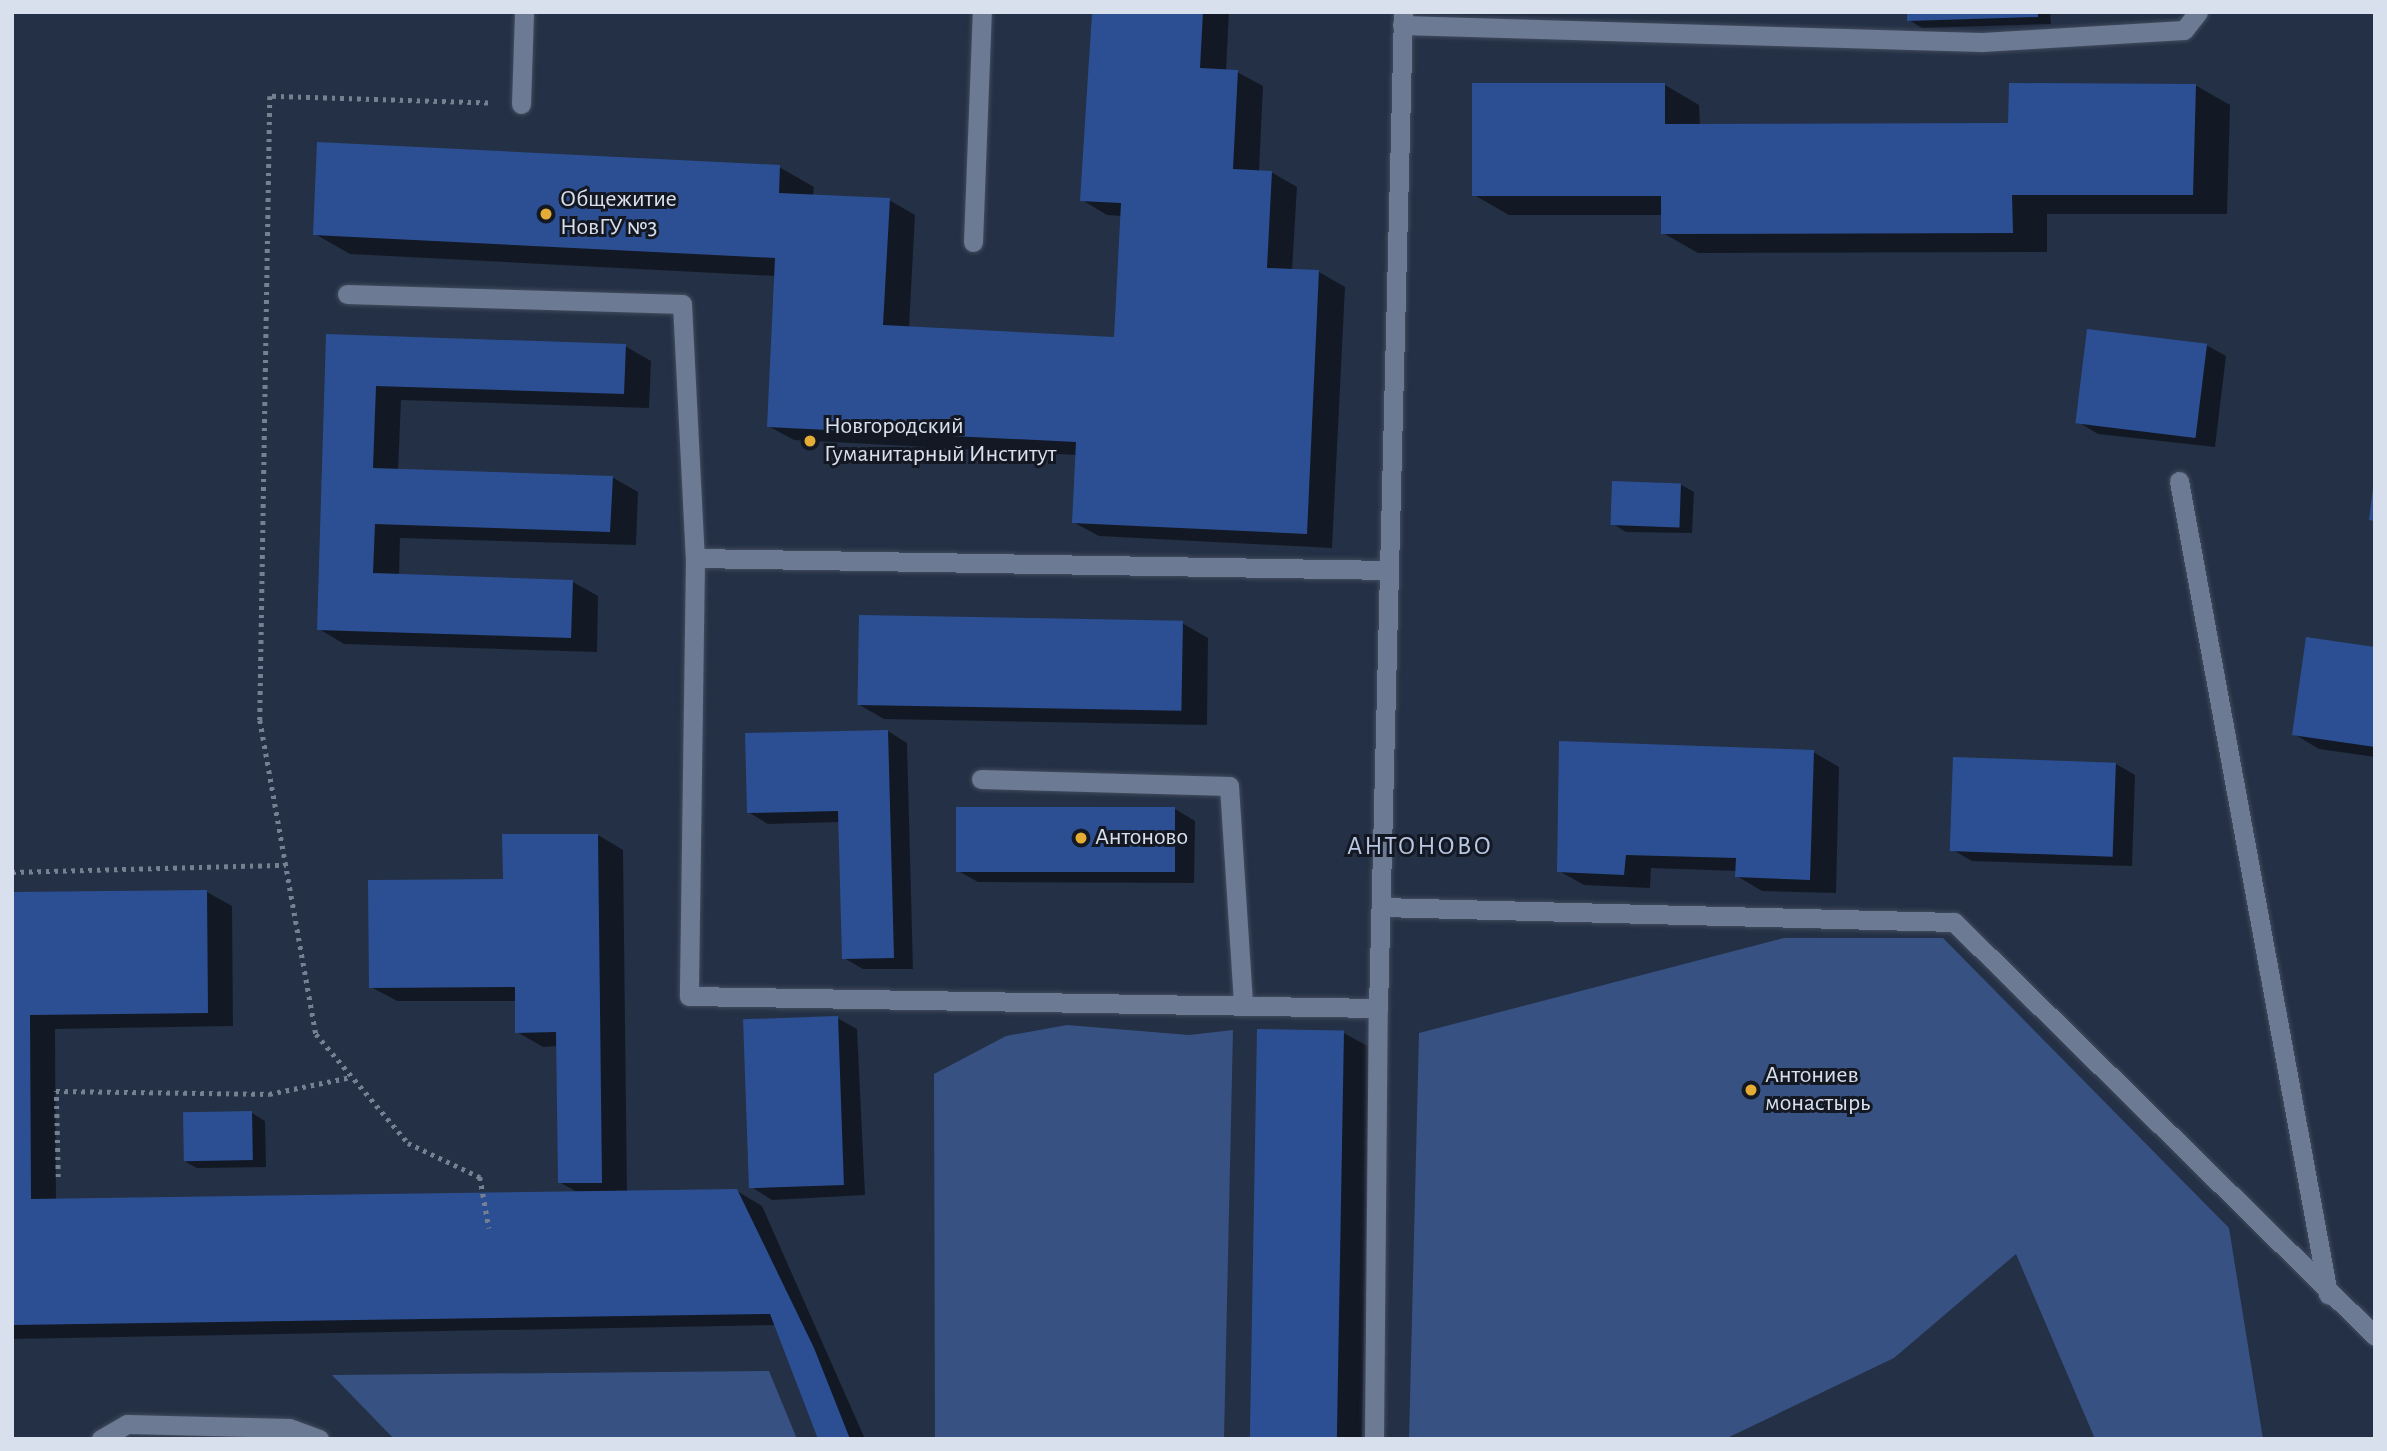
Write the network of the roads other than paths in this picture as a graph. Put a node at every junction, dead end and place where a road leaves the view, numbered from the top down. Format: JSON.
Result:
{"nodes":[{"id":1,"x":524,"y":12,"type":"edge"},
{"id":2,"x":982,"y":12,"type":"edge"},
{"id":3,"x":2198,"y":12,"type":"edge"},
{"id":4,"x":1403,"y":19,"type":"edge"},
{"id":5,"x":521,"y":104,"type":"road end"},
{"id":6,"x":973,"y":242,"type":"dead end"},
{"id":7,"x":347,"y":294,"type":"dead end"},
{"id":8,"x":2179,"y":481,"type":"dead end"},
{"id":9,"x":695,"y":558,"type":"junction"},
{"id":10,"x":1389,"y":570,"type":"junction"},
{"id":11,"x":981,"y":779,"type":"dead end"},
{"id":12,"x":1381,"y":907,"type":"junction"},
{"id":13,"x":1242,"y":1004,"type":"junction"},
{"id":14,"x":1378,"y":1008,"type":"junction"},
{"id":15,"x":2328,"y":1294,"type":"junction"},
{"id":16,"x":2375,"y":1336,"type":"edge"},
{"id":17,"x":101,"y":1439,"type":"edge"},
{"id":18,"x":319,"y":1439,"type":"edge"},
{"id":19,"x":1374,"y":1439,"type":"edge"}],
"edges":[{"from":1,"to":5,"type":"lane"},
{"from":2,"to":6,"type":"lane"},
{"from":3,"to":4,"type":"lane"},
{"from":4,"to":10,"type":"lane"},
{"from":7,"to":9,"type":"lane"},
{"from":8,"to":15,"type":"lane"},
{"from":9,"to":10,"type":"lane"},
{"from":9,"to":13,"type":"lane"},
{"from":10,"to":12,"type":"lane"},
{"from":11,"to":13,"type":"lane"},
{"from":12,"to":14,"type":"lane"},
{"from":12,"to":15,"type":"lane"},
{"from":13,"to":14,"type":"lane"},
{"from":14,"to":19,"type":"lane"},
{"from":15,"to":16,"type":"lane"},
{"from":17,"to":18,"type":"lane"}]}
